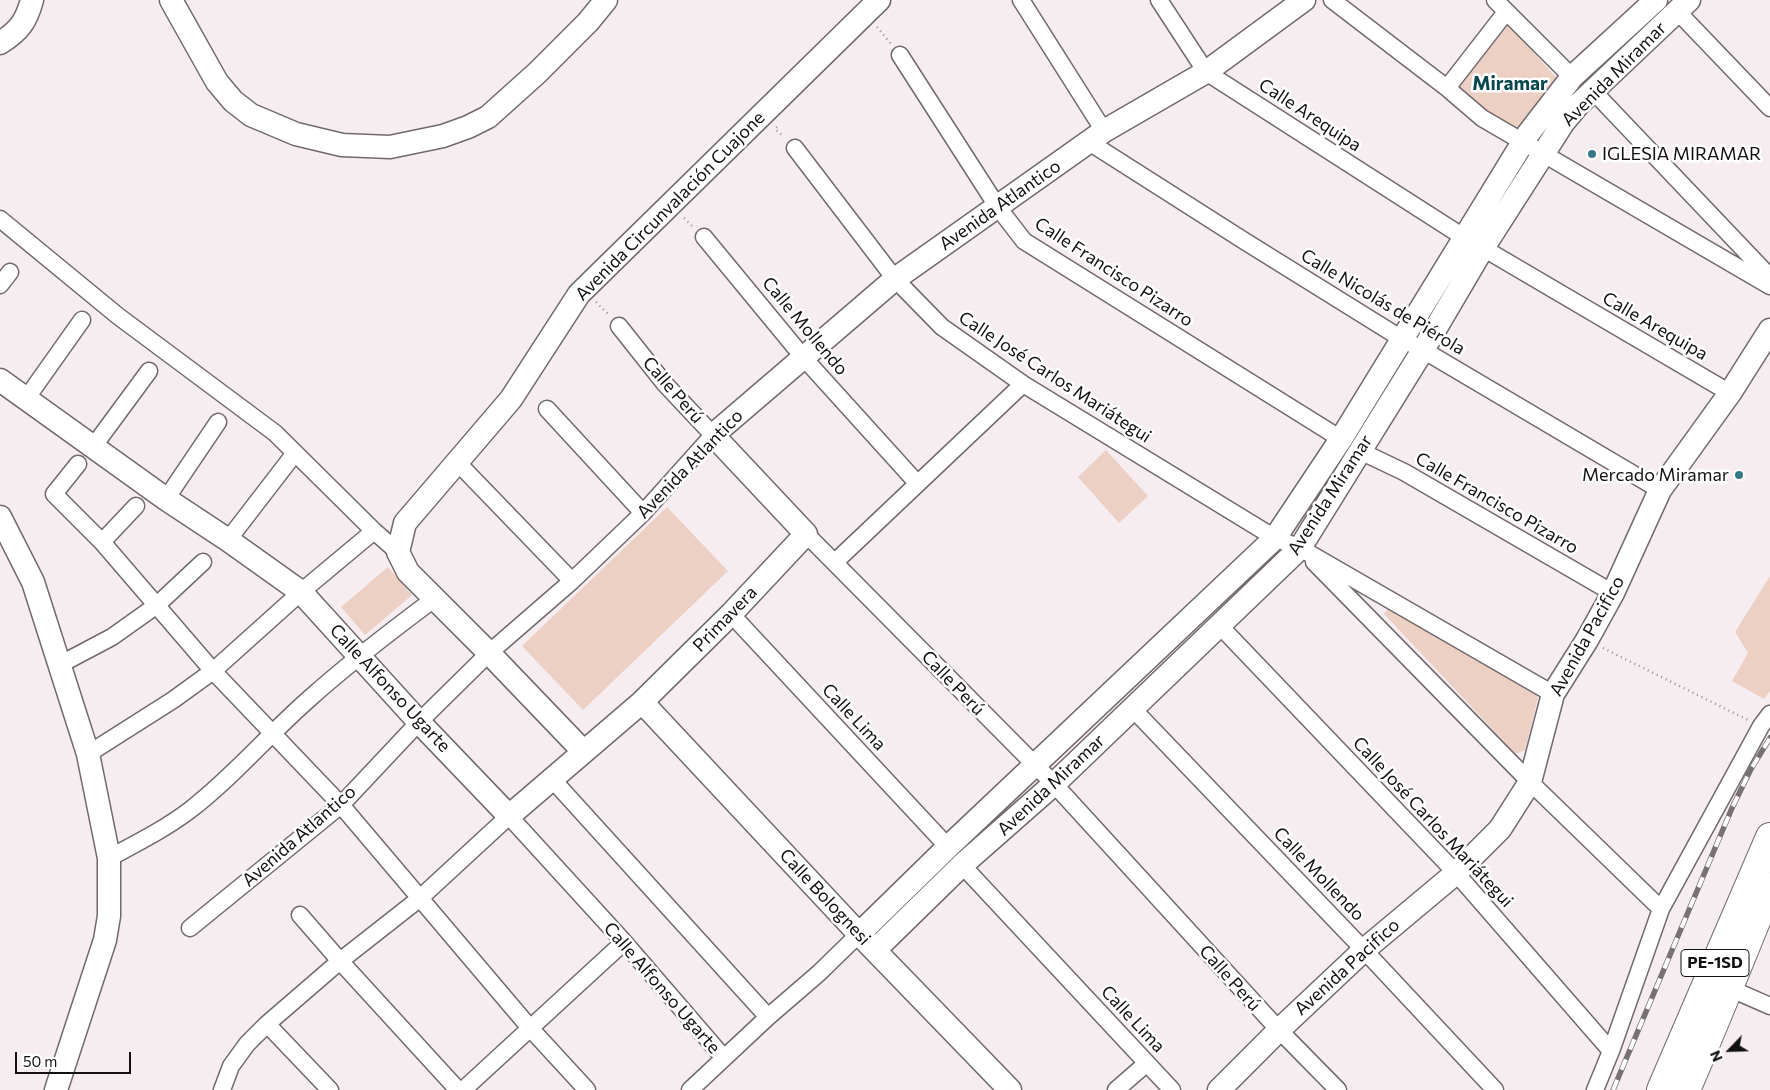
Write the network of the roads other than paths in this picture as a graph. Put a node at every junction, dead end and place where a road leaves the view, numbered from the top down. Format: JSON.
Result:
{"nodes":[{"id":1,"x":32,"y":0,"type":"edge"},
{"id":2,"x":171,"y":0,"type":"edge"},
{"id":3,"x":606,"y":0,"type":"edge"},
{"id":4,"x":1021,"y":0,"type":"edge"},
{"id":5,"x":1159,"y":0,"type":"edge"},
{"id":6,"x":1304,"y":0,"type":"edge"},
{"id":7,"x":1332,"y":0,"type":"edge"},
{"id":8,"x":1656,"y":0,"type":"edge"},
{"id":9,"x":872,"y":6,"type":"edge"},
{"id":10,"x":1500,"y":6,"type":"edge"},
{"id":11,"x":1683,"y":6,"type":"edge"},
{"id":12,"x":0,"y":43,"type":"edge"},
{"id":13,"x":900,"y":55,"type":"road end"},
{"id":14,"x":1206,"y":72,"type":"junction"},
{"id":15,"x":1572,"y":77,"type":"junction"},
{"id":16,"x":1447,"y":88,"type":"junction"},
{"id":17,"x":1593,"y":91,"type":"junction"},
{"id":18,"x":1770,"y":108,"type":"edge"},
{"id":19,"x":1096,"y":137,"type":"junction"},
{"id":20,"x":1524,"y":142,"type":"junction"},
{"id":21,"x":795,"y":148,"type":"road end"},
{"id":22,"x":1543,"y":154,"type":"junction"},
{"id":23,"x":997,"y":206,"type":"junction"},
{"id":24,"x":0,"y":219,"type":"edge"},
{"id":25,"x":704,"y":237,"type":"road end"},
{"id":26,"x":1474,"y":243,"type":"junction"},
{"id":27,"x":10,"y":272,"type":"dead end"},
{"id":28,"x":1770,"y":277,"type":"edge"},
{"id":29,"x":894,"y":279,"type":"junction"},
{"id":30,"x":0,"y":285,"type":"edge"},
{"id":31,"x":1770,"y":286,"type":"edge"},
{"id":32,"x":82,"y":320,"type":"dead end"},
{"id":33,"x":619,"y":326,"type":"road end"},
{"id":34,"x":1770,"y":331,"type":"edge"},
{"id":35,"x":1402,"y":339,"type":"junction"},
{"id":36,"x":1423,"y":350,"type":"junction"},
{"id":37,"x":803,"y":357,"type":"junction"},
{"id":38,"x":149,"y":371,"type":"dead end"},
{"id":39,"x":0,"y":380,"type":"edge"},
{"id":40,"x":1022,"y":384,"type":"junction"},
{"id":41,"x":1730,"y":393,"type":"junction"},
{"id":42,"x":26,"y":399,"type":"junction"},
{"id":43,"x":547,"y":410,"type":"dead end"},
{"id":44,"x":218,"y":422,"type":"dead end"},
{"id":45,"x":713,"y":435,"type":"junction"},
{"id":46,"x":1341,"y":438,"type":"junction"},
{"id":47,"x":94,"y":447,"type":"junction"},
{"id":48,"x":1360,"y":450,"type":"junction"},
{"id":49,"x":295,"y":453,"type":"junction"},
{"id":50,"x":458,"y":463,"type":"junction"},
{"id":51,"x":78,"y":464,"type":"dead end"},
{"id":52,"x":917,"y":483,"type":"junction"},
{"id":53,"x":1660,"y":490,"type":"junction"},
{"id":54,"x":166,"y":499,"type":"junction"},
{"id":55,"x":136,"y":506,"type":"dead end"},
{"id":56,"x":643,"y":513,"type":"junction"},
{"id":57,"x":0,"y":517,"type":"edge"},
{"id":58,"x":374,"y":531,"type":"junction"},
{"id":59,"x":806,"y":534,"type":"junction"},
{"id":60,"x":1275,"y":538,"type":"junction"},
{"id":61,"x":228,"y":540,"type":"junction"},
{"id":62,"x":102,"y":542,"type":"junction"},
{"id":63,"x":1300,"y":548,"type":"junction"},
{"id":64,"x":398,"y":552,"type":"junction"},
{"id":65,"x":203,"y":562,"type":"dead end"},
{"id":66,"x":835,"y":562,"type":"junction"},
{"id":67,"x":572,"y":581,"type":"junction"},
{"id":68,"x":301,"y":592,"type":"junction"},
{"id":69,"x":1613,"y":594,"type":"junction"},
{"id":70,"x":434,"y":599,"type":"junction"},
{"id":71,"x":157,"y":605,"type":"junction"},
{"id":72,"x":731,"y":614,"type":"junction"},
{"id":73,"x":1220,"y":626,"type":"junction"},
{"id":74,"x":489,"y":653,"type":"junction"},
{"id":75,"x":360,"y":655,"type":"junction"},
{"id":76,"x":59,"y":665,"type":"junction"},
{"id":77,"x":212,"y":670,"type":"junction"},
{"id":78,"x":1553,"y":694,"type":"junction"},
{"id":79,"x":642,"y":702,"type":"junction"},
{"id":80,"x":1133,"y":709,"type":"junction"},
{"id":81,"x":1765,"y":720,"type":"edge"},
{"id":82,"x":419,"y":722,"type":"junction"},
{"id":83,"x":271,"y":733,"type":"junction"},
{"id":84,"x":583,"y":751,"type":"junction"},
{"id":85,"x":88,"y":754,"type":"junction"},
{"id":86,"x":1034,"y":766,"type":"junction"},
{"id":87,"x":552,"y":779,"type":"junction"},
{"id":88,"x":1530,"y":782,"type":"junction"},
{"id":89,"x":1054,"y":784,"type":"junction"},
{"id":90,"x":341,"y":805,"type":"junction"},
{"id":91,"x":510,"y":816,"type":"junction"},
{"id":92,"x":1770,"y":837,"type":"edge"},
{"id":93,"x":948,"y":847,"type":"junction"},
{"id":94,"x":109,"y":858,"type":"junction"},
{"id":95,"x":962,"y":866,"type":"junction"},
{"id":96,"x":1456,"y":873,"type":"junction"},
{"id":97,"x":1762,"y":887,"type":"edge"},
{"id":98,"x":419,"y":899,"type":"junction"},
{"id":99,"x":1662,"y":909,"type":"junction"},
{"id":100,"x":300,"y":915,"type":"dead end"},
{"id":101,"x":1752,"y":924,"type":"edge"},
{"id":102,"x":190,"y":928,"type":"dead end"},
{"id":103,"x":859,"y":934,"type":"junction"},
{"id":104,"x":624,"y":942,"type":"junction"},
{"id":105,"x":875,"y":950,"type":"junction"},
{"id":106,"x":1364,"y":950,"type":"junction"},
{"id":107,"x":340,"y":961,"type":"junction"},
{"id":108,"x":1718,"y":984,"type":"junction"},
{"id":109,"x":1770,"y":1006,"type":"edge"},
{"id":110,"x":768,"y":1017,"type":"junction"},
{"id":111,"x":267,"y":1024,"type":"junction"},
{"id":112,"x":530,"y":1028,"type":"junction"},
{"id":113,"x":1278,"y":1030,"type":"junction"},
{"id":114,"x":1611,"y":1051,"type":"junction"},
{"id":115,"x":724,"y":1058,"type":"junction"},
{"id":116,"x":1147,"y":1063,"type":"junction"},
{"id":117,"x":56,"y":1090,"type":"edge"},
{"id":118,"x":222,"y":1090,"type":"edge"},
{"id":119,"x":330,"y":1090,"type":"edge"},
{"id":120,"x":458,"y":1090,"type":"edge"},
{"id":121,"x":463,"y":1090,"type":"edge"},
{"id":122,"x":587,"y":1090,"type":"edge"},
{"id":123,"x":690,"y":1090,"type":"edge"},
{"id":124,"x":1010,"y":1090,"type":"edge"},
{"id":125,"x":1116,"y":1090,"type":"edge"},
{"id":126,"x":1172,"y":1090,"type":"edge"},
{"id":127,"x":1219,"y":1090,"type":"edge"},
{"id":128,"x":1338,"y":1090,"type":"edge"},
{"id":129,"x":1495,"y":1090,"type":"edge"},
{"id":130,"x":1595,"y":1090,"type":"edge"},
{"id":131,"x":1660,"y":1090,"type":"edge"},
{"id":132,"x":1686,"y":1090,"type":"edge"}],
"edges":[{"from":1,"to":12,"type":"main road"},
{"from":2,"to":3,"type":"main road"},
{"from":4,"to":19,"type":"street","name":"Calle Nicolás de Piérola"},
{"from":5,"to":14,"type":"street","name":"Calle Arequipa"},
{"from":6,"to":14,"type":"main road","name":"Avenida Atlantico"},
{"from":7,"to":16,"type":"street"},
{"from":8,"to":15,"type":"main road","name":"Avenida Miramar"},
{"from":9,"to":50,"type":"main road","name":"Avenida Circunvalación Cuajone"},
{"from":10,"to":15,"type":"street"},
{"from":10,"to":16,"type":"street"},
{"from":11,"to":17,"type":"main road","name":"Avenida Miramar"},
{"from":11,"to":18,"type":"street"},
{"from":13,"to":23,"type":"street","name":"Calle Francisco Pizarro"},
{"from":14,"to":19,"type":"main road","name":"Avenida Atlantico"},
{"from":14,"to":26,"type":"street","name":"Calle Arequipa"},
{"from":15,"to":20,"type":"main road","name":"Avenida Miramar"},
{"from":16,"to":20,"type":"street"},
{"from":17,"to":22,"type":"main road","name":"Avenida Miramar"},
{"from":17,"to":28,"type":"street"},
{"from":19,"to":23,"type":"main road","name":"Avenida Atlantico"},
{"from":19,"to":35,"type":"street","name":"Calle Nicolás de Piérola"},
{"from":20,"to":22,"type":"street"},
{"from":20,"to":26,"type":"main road","name":"Avenida Miramar"},
{"from":21,"to":29,"type":"street","name":"Calle José Carlos Mariátegui"},
{"from":22,"to":26,"type":"main road","name":"Avenida Miramar"},
{"from":22,"to":31,"type":"street"},
{"from":23,"to":29,"type":"main road","name":"Avenida Atlantico"},
{"from":23,"to":46,"type":"street","name":"Calle Francisco Pizarro"},
{"from":24,"to":49,"type":"street"},
{"from":25,"to":37,"type":"street","name":"Calle Mollendo"},
{"from":26,"to":35,"type":"main road","name":"Avenida Miramar"},
{"from":26,"to":36,"type":"main road","name":"Avenida Miramar"},
{"from":26,"to":41,"type":"street","name":"Calle Arequipa"},
{"from":27,"to":30,"type":"street"},
{"from":29,"to":37,"type":"main road","name":"Avenida Atlantico"},
{"from":29,"to":40,"type":"street","name":"Calle José Carlos Mariátegui"},
{"from":32,"to":42,"type":"street"},
{"from":33,"to":45,"type":"street","name":"Calle Perú"},
{"from":34,"to":41,"type":"main road","name":"Avenida Pacifico"},
{"from":35,"to":36,"type":"street","name":"Calle Nicolás de Piérola"},
{"from":35,"to":46,"type":"main road","name":"Avenida Miramar"},
{"from":36,"to":48,"type":"main road","name":"Avenida Miramar"},
{"from":36,"to":53,"type":"street","name":"Calle Nicolás de Piérola"},
{"from":37,"to":45,"type":"main road","name":"Avenida Atlantico"},
{"from":37,"to":52,"type":"street","name":"Calle Mollendo"},
{"from":38,"to":47,"type":"street"},
{"from":39,"to":42,"type":"main road","name":"Calle Alfonso Ugarte"},
{"from":40,"to":52,"type":"street"},
{"from":40,"to":60,"type":"street","name":"Calle José Carlos Mariátegui"},
{"from":41,"to":53,"type":"main road","name":"Avenida Pacifico"},
{"from":42,"to":47,"type":"main road","name":"Calle Alfonso Ugarte"},
{"from":43,"to":56,"type":"street"},
{"from":44,"to":54,"type":"street"},
{"from":45,"to":56,"type":"street","name":"Avenida Atlantico"},
{"from":45,"to":59,"type":"main road","name":"Calle Perú"},
{"from":46,"to":60,"type":"main road","name":"Avenida Miramar"},
{"from":47,"to":54,"type":"main road","name":"Calle Alfonso Ugarte"},
{"from":48,"to":63,"type":"main road","name":"Avenida Miramar"},
{"from":48,"to":69,"type":"street","name":"Calle Francisco Pizarro"},
{"from":49,"to":58,"type":"street"},
{"from":49,"to":61,"type":"street"},
{"from":50,"to":64,"type":"main road","name":"Avenida Circunvalación Cuajone"},
{"from":50,"to":67,"type":"street"},
{"from":51,"to":62,"type":"street"},
{"from":52,"to":66,"type":"street"},
{"from":53,"to":69,"type":"main road","name":"Avenida Pacifico"},
{"from":54,"to":61,"type":"main road","name":"Calle Alfonso Ugarte"},
{"from":55,"to":62,"type":"street"},
{"from":56,"to":67,"type":"street","name":"Avenida Atlantico"},
{"from":57,"to":76,"type":"main road"},
{"from":58,"to":64,"type":"street"},
{"from":58,"to":68,"type":"street"},
{"from":59,"to":66,"type":"street","name":"Calle Perú"},
{"from":59,"to":72,"type":"main road","name":"Primavera"},
{"from":60,"to":63,"type":"street","name":"Calle José Carlos Mariátegui"},
{"from":60,"to":86,"type":"main road","name":"Avenida Miramar"},
{"from":61,"to":68,"type":"main road","name":"Calle Alfonso Ugarte"},
{"from":62,"to":71,"type":"street"},
{"from":63,"to":73,"type":"main road","name":"Avenida Miramar"},
{"from":63,"to":78,"type":"street","name":"Calle José Carlos Mariátegui"},
{"from":63,"to":88,"type":"street"},
{"from":64,"to":70,"type":"main road"},
{"from":65,"to":71,"type":"street"},
{"from":66,"to":86,"type":"street","name":"Calle Perú"},
{"from":67,"to":74,"type":"street","name":"Avenida Atlantico"},
{"from":68,"to":75,"type":"main road","name":"Calle Alfonso Ugarte"},
{"from":68,"to":77,"type":"street"},
{"from":69,"to":78,"type":"main road","name":"Avenida Pacifico"},
{"from":70,"to":74,"type":"main road"},
{"from":70,"to":75,"type":"street"},
{"from":71,"to":76,"type":"street"},
{"from":71,"to":77,"type":"street"},
{"from":72,"to":79,"type":"main road","name":"Primavera"},
{"from":72,"to":93,"type":"street","name":"Calle Lima"},
{"from":73,"to":80,"type":"main road","name":"Avenida Miramar"},
{"from":73,"to":96,"type":"street","name":"Calle José Carlos Mariátegui"},
{"from":74,"to":82,"type":"street","name":"Avenida Atlantico"},
{"from":74,"to":84,"type":"main road"},
{"from":75,"to":82,"type":"main road","name":"Calle Alfonso Ugarte"},
{"from":75,"to":83,"type":"street"},
{"from":76,"to":85,"type":"main road"},
{"from":77,"to":83,"type":"street"},
{"from":77,"to":85,"type":"street"},
{"from":78,"to":88,"type":"main road","name":"Avenida Pacifico"},
{"from":79,"to":84,"type":"main road","name":"Primavera"},
{"from":79,"to":103,"type":"main road","name":"Calle Bolognesi"},
{"from":80,"to":89,"type":"main road","name":"Avenida Miramar"},
{"from":80,"to":106,"type":"street","name":"Calle Mollendo"},
{"from":81,"to":99,"type":"street"},
{"from":82,"to":90,"type":"street","name":"Avenida Atlantico"},
{"from":82,"to":91,"type":"main road","name":"Calle Alfonso Ugarte"},
{"from":83,"to":90,"type":"street"},
{"from":83,"to":94,"type":"street"},
{"from":84,"to":87,"type":"main road","name":"Primavera"},
{"from":85,"to":94,"type":"main road"},
{"from":86,"to":89,"type":"street","name":"Calle Perú"},
{"from":86,"to":93,"type":"main road","name":"Avenida Miramar"},
{"from":87,"to":91,"type":"main road","name":"Primavera"},
{"from":87,"to":110,"type":"street"},
{"from":88,"to":96,"type":"main road","name":"Avenida Pacifico"},
{"from":88,"to":99,"type":"street"},
{"from":89,"to":95,"type":"main road","name":"Avenida Miramar"},
{"from":89,"to":113,"type":"street","name":"Calle Perú"},
{"from":90,"to":98,"type":"street"},
{"from":90,"to":102,"type":"street","name":"Avenida Atlantico"},
{"from":91,"to":98,"type":"street"},
{"from":91,"to":104,"type":"street","name":"Calle Alfonso Ugarte"},
{"from":92,"to":97,"type":"highway","number":"PE-1SD"},
{"from":93,"to":103,"type":"main road","name":"Avenida Miramar"},
{"from":94,"to":117,"type":"main road"},
{"from":95,"to":105,"type":"main road","name":"Avenida Miramar"},
{"from":95,"to":116,"type":"street","name":"Calle Lima"},
{"from":96,"to":106,"type":"main road","name":"Avenida Pacifico"},
{"from":96,"to":114,"type":"street","name":"Calle José Carlos Mariátegui"},
{"from":97,"to":101,"type":"highway","number":"PE-1SD"},
{"from":98,"to":107,"type":"street"},
{"from":98,"to":112,"type":"street"},
{"from":99,"to":114,"type":"street"},
{"from":100,"to":107,"type":"street"},
{"from":101,"to":108,"type":"highway","number":"PE-1SD"},
{"from":103,"to":105,"type":"main road","name":"Calle Bolognesi"},
{"from":103,"to":110,"type":"street"},
{"from":104,"to":112,"type":"street"},
{"from":104,"to":115,"type":"street","name":"Calle Alfonso Ugarte"},
{"from":105,"to":124,"type":"main road","name":"Calle Bolognesi"},
{"from":106,"to":113,"type":"main road","name":"Avenida Pacifico"},
{"from":106,"to":129,"type":"street","name":"Calle Mollendo"},
{"from":107,"to":111,"type":"street"},
{"from":107,"to":120,"type":"street"},
{"from":108,"to":109,"type":"street"},
{"from":108,"to":131,"type":"highway","number":"PE-1SD"},
{"from":108,"to":132,"type":"highway","number":"PE-1SD"},
{"from":110,"to":115,"type":"street"},
{"from":111,"to":118,"type":"street"},
{"from":111,"to":119,"type":"street"},
{"from":112,"to":121,"type":"street"},
{"from":112,"to":122,"type":"street"},
{"from":113,"to":127,"type":"main road","name":"Avenida Pacifico"},
{"from":113,"to":128,"type":"street","name":"Calle Perú"},
{"from":114,"to":130,"type":"street"},
{"from":115,"to":123,"type":"street"},
{"from":116,"to":125,"type":"street"},
{"from":116,"to":126,"type":"street","name":"Calle Lima"}]}
